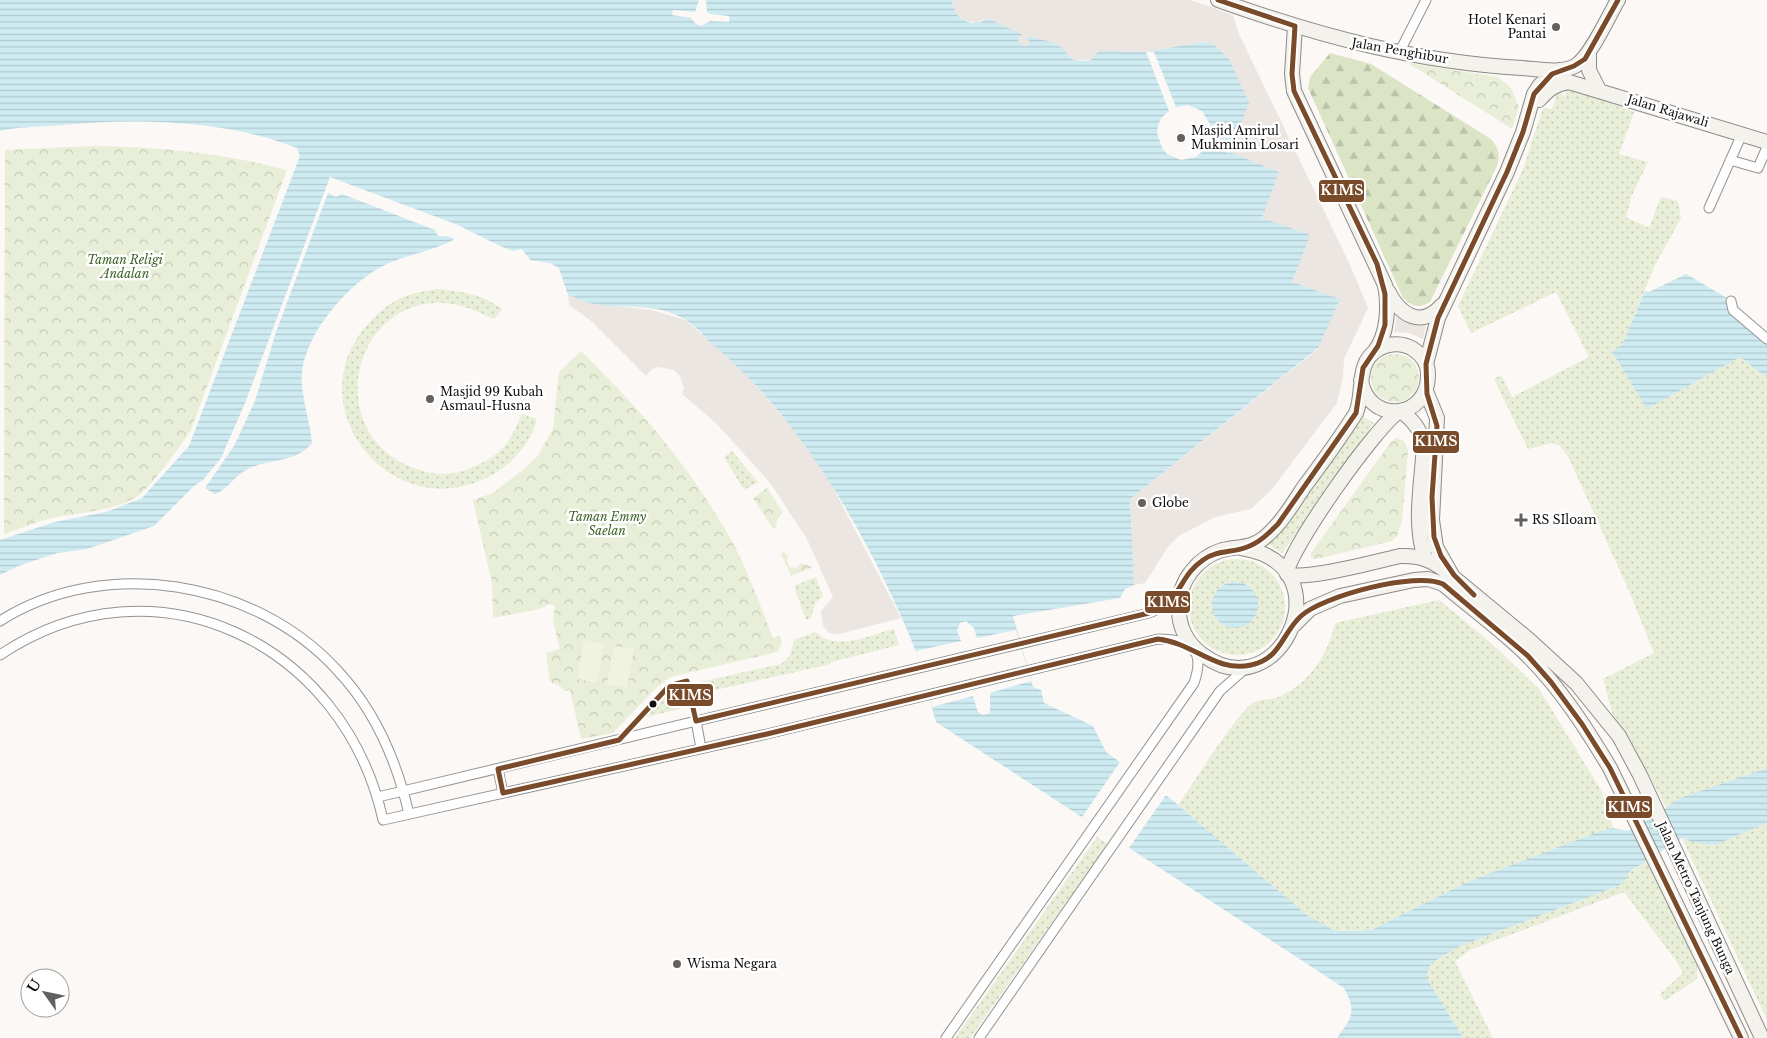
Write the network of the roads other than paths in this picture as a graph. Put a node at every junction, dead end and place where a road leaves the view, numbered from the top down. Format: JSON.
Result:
{"nodes":[{"id":1,"x":1218,"y":0,"type":"edge"},
{"id":2,"x":1426,"y":0,"type":"edge"},
{"id":3,"x":1618,"y":0,"type":"edge"},
{"id":4,"x":1295,"y":26,"type":"junction"},
{"id":5,"x":1399,"y":53,"type":"junction"},
{"id":6,"x":1589,"y":54,"type":"junction"},
{"id":7,"x":1558,"y":70,"type":"junction"},
{"id":8,"x":1599,"y":90,"type":"junction"},
{"id":9,"x":1529,"y":112,"type":"junction"},
{"id":10,"x":1742,"y":134,"type":"junction"},
{"id":11,"x":1767,"y":142,"type":"edge"},
{"id":12,"x":1767,"y":147,"type":"edge"},
{"id":13,"x":1730,"y":160,"type":"junction"},
{"id":14,"x":1709,"y":208,"type":"dead end"},
{"id":15,"x":1385,"y":285,"type":"junction"},
{"id":16,"x":1731,"y":301,"type":"dead end"},
{"id":17,"x":1444,"y":303,"type":"junction"},
{"id":18,"x":1767,"y":339,"type":"edge"},
{"id":19,"x":1373,"y":353,"type":"junction"},
{"id":20,"x":1426,"y":364,"type":"junction"},
{"id":21,"x":1362,"y":380,"type":"junction"},
{"id":22,"x":1426,"y":391,"type":"junction"},
{"id":23,"x":1400,"y":411,"type":"junction"},
{"id":24,"x":1241,"y":548,"type":"junction"},
{"id":25,"x":1425,"y":558,"type":"junction"},
{"id":26,"x":1287,"y":574,"type":"junction"},
{"id":27,"x":1453,"y":577,"type":"junction"},
{"id":28,"x":1180,"y":592,"type":"junction"},
{"id":29,"x":0,"y":621,"type":"edge"},
{"id":30,"x":1294,"y":625,"type":"junction"},
{"id":31,"x":1195,"y":649,"type":"junction"},
{"id":32,"x":0,"y":655,"type":"edge"},
{"id":33,"x":1254,"y":664,"type":"junction"},
{"id":34,"x":696,"y":721,"type":"junction"},
{"id":35,"x":701,"y":748,"type":"junction"},
{"id":36,"x":498,"y":769,"type":"junction"},
{"id":37,"x":404,"y":790,"type":"junction"},
{"id":38,"x":504,"y":793,"type":"junction"},
{"id":39,"x":378,"y":797,"type":"junction"},
{"id":40,"x":410,"y":814,"type":"junction"},
{"id":41,"x":946,"y":1038,"type":"edge"},
{"id":42,"x":979,"y":1038,"type":"edge"},
{"id":43,"x":1741,"y":1038,"type":"edge"},
{"id":44,"x":1762,"y":1038,"type":"edge"}],
"edges":[{"from":1,"to":4,"type":"main road","name":"Jalan Penghibur"},
{"from":2,"to":5,"type":"street"},
{"from":3,"to":6,"type":"main road"},
{"from":4,"to":5,"type":"main road","name":"Jalan Penghibur"},
{"from":4,"to":15,"type":"main road"},
{"from":5,"to":7,"type":"main road","name":"Jalan Penghibur"},
{"from":6,"to":7,"type":"main road"},
{"from":6,"to":8,"type":"main road"},
{"from":7,"to":9,"type":"main road"},
{"from":8,"to":9,"type":"main road","name":"Jalan Rajawali"},
{"from":8,"to":10,"type":"main road","name":"Jalan Rajawali"},
{"from":9,"to":17,"type":"main road"},
{"from":10,"to":11,"type":"main road","name":"Jalan Rajawali"},
{"from":10,"to":13,"type":"street"},
{"from":12,"to":13,"type":"street"},
{"from":13,"to":14,"type":"street"},
{"from":15,"to":17,"type":"main road"},
{"from":15,"to":19,"type":"main road"},
{"from":16,"to":18,"type":"street"},
{"from":17,"to":20,"type":"main road"},
{"from":19,"to":20,"type":"main road"},
{"from":19,"to":21,"type":"main road"},
{"from":20,"to":22,"type":"main road"},
{"from":21,"to":23,"type":"main road"},
{"from":21,"to":24,"type":"main road"},
{"from":22,"to":23,"type":"main road"},
{"from":22,"to":27,"type":"main road","name":"Jalan Metro Tanjung Bunga"},
{"from":23,"to":25,"type":"main road"},
{"from":23,"to":26,"type":"main road"},
{"from":24,"to":26,"type":"main road"},
{"from":24,"to":28,"type":"main road"},
{"from":25,"to":26,"type":"main road"},
{"from":25,"to":27,"type":"main road"},
{"from":26,"to":30,"type":"main road"},
{"from":27,"to":44,"type":"main road","name":"Jalan Metro Tanjung Bunga"},
{"from":28,"to":31,"type":"main road"},
{"from":28,"to":34,"type":"street"},
{"from":29,"to":37,"type":"street"},
{"from":30,"to":33,"type":"main road"},
{"from":30,"to":43,"type":"main road","name":"Jalan Metro Tanjung Bunga"},
{"from":31,"to":33,"type":"main road"},
{"from":31,"to":35,"type":"street"},
{"from":31,"to":41,"type":"street"},
{"from":32,"to":39,"type":"street"},
{"from":33,"to":42,"type":"street"},
{"from":34,"to":35,"type":"street"},
{"from":34,"to":36,"type":"street"},
{"from":35,"to":38,"type":"street"},
{"from":36,"to":37,"type":"street"},
{"from":36,"to":38,"type":"street"},
{"from":37,"to":39,"type":"street"},
{"from":37,"to":40,"type":"street"},
{"from":38,"to":40,"type":"street"},
{"from":39,"to":40,"type":"street"}]}
